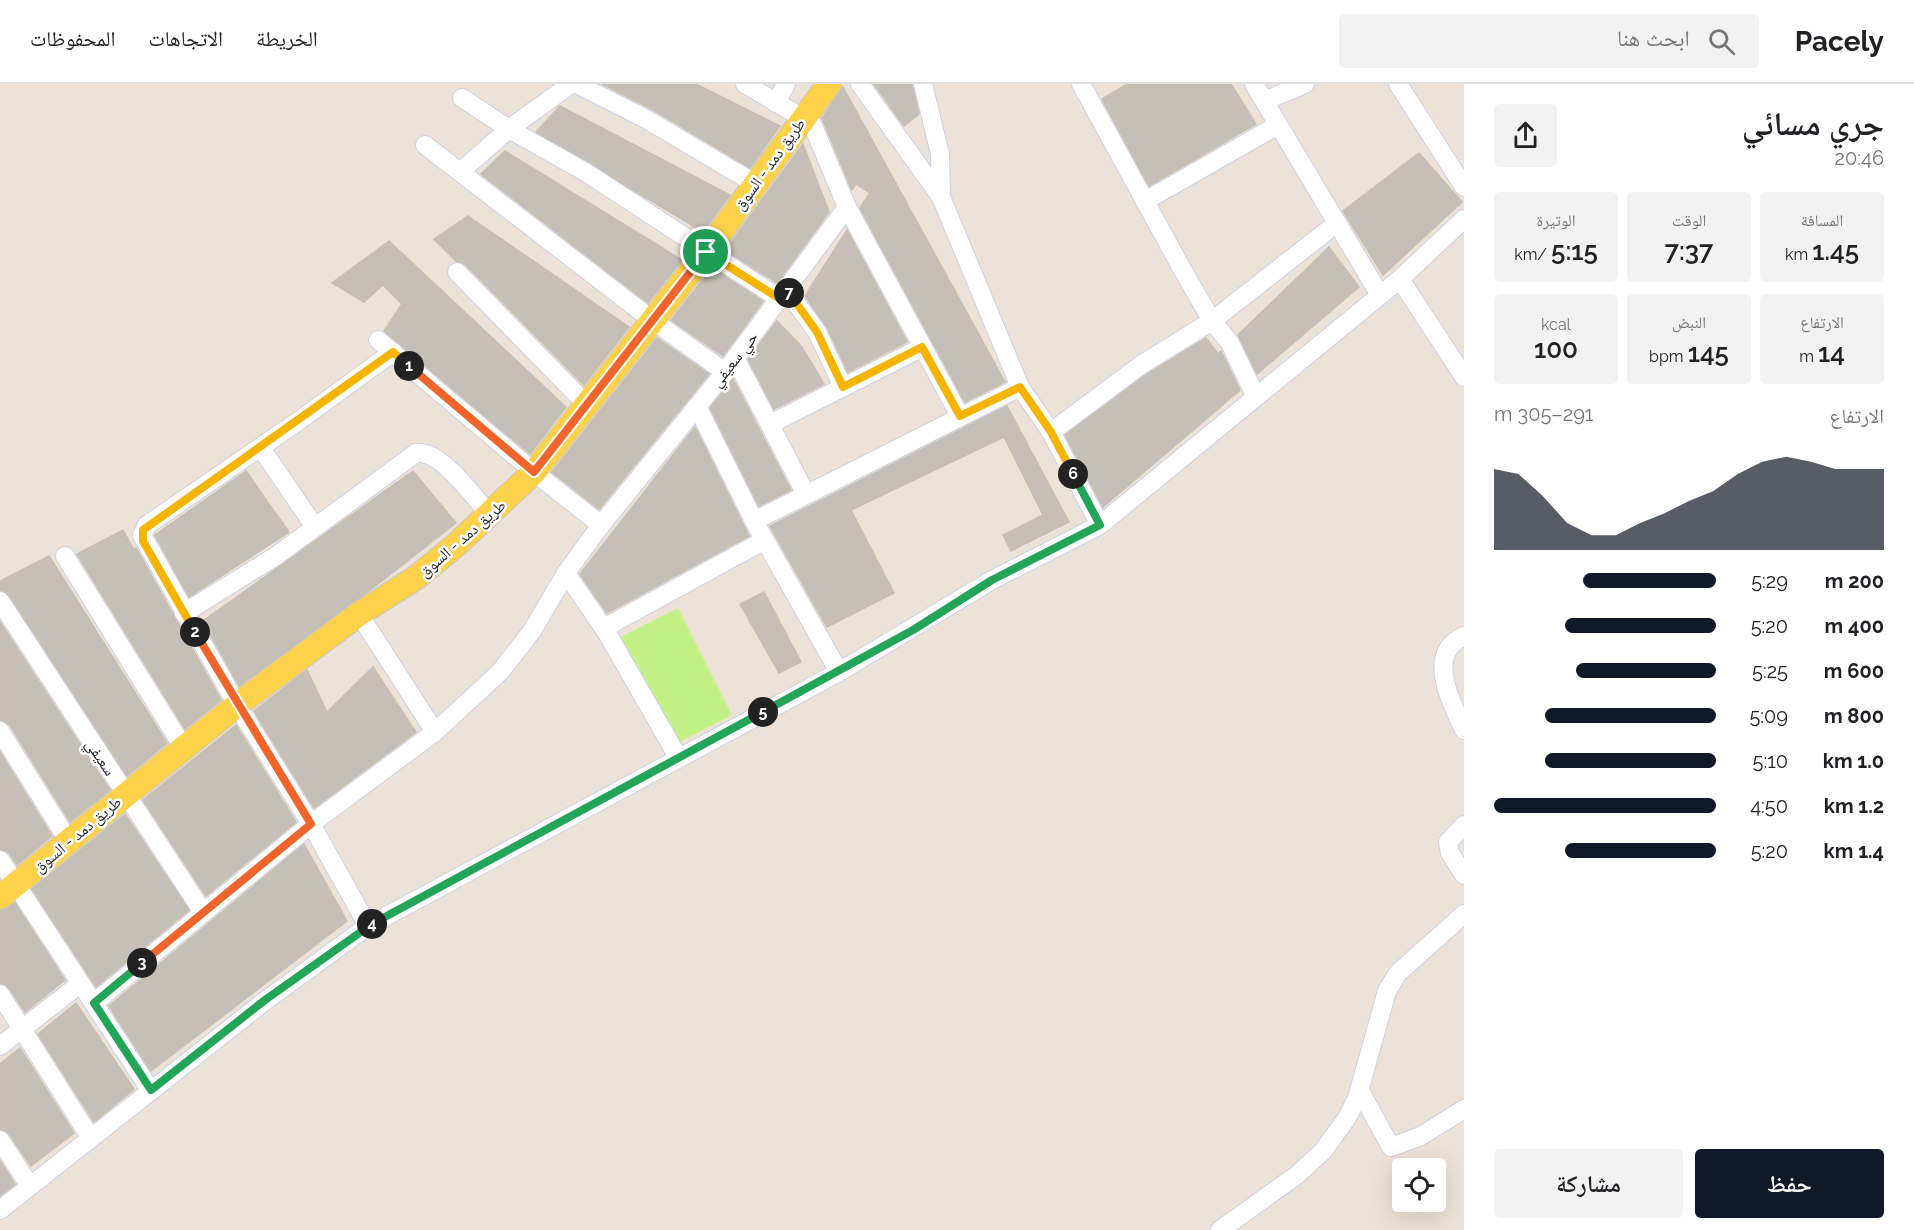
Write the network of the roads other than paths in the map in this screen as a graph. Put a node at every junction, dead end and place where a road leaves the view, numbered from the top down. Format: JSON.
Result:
{"nodes":[{"id":1,"x":571,"y":84,"type":"edge"},
{"id":2,"x":577,"y":84,"type":"edge"},
{"id":3,"x":745,"y":84,"type":"edge"},
{"id":4,"x":786,"y":84,"type":"edge"},
{"id":5,"x":829,"y":84,"type":"edge"},
{"id":6,"x":860,"y":84,"type":"edge"},
{"id":7,"x":923,"y":84,"type":"edge"},
{"id":8,"x":1254,"y":84,"type":"edge"},
{"id":9,"x":1305,"y":84,"type":"edge"},
{"id":10,"x":1398,"y":84,"type":"edge"},
{"id":11,"x":1088,"y":86,"type":"edge"},
{"id":12,"x":462,"y":98,"type":"dead end"},
{"id":13,"x":1264,"y":101,"type":"junction"},
{"id":14,"x":776,"y":103,"type":"junction"},
{"id":15,"x":805,"y":115,"type":"junction"},
{"id":16,"x":1278,"y":125,"type":"junction"},
{"id":17,"x":509,"y":129,"type":"junction"},
{"id":18,"x":424,"y":145,"type":"dead end"},
{"id":19,"x":459,"y":172,"type":"junction"},
{"id":20,"x":754,"y":183,"type":"junction"},
{"id":21,"x":1464,"y":187,"type":"edge"},
{"id":22,"x":941,"y":197,"type":"junction"},
{"id":23,"x":1145,"y":201,"type":"junction"},
{"id":24,"x":847,"y":207,"type":"junction"},
{"id":25,"x":1464,"y":219,"type":"edge"},
{"id":26,"x":1337,"y":223,"type":"junction"},
{"id":27,"x":706,"y":252,"type":"junction"},
{"id":28,"x":457,"y":272,"type":"dead end"},
{"id":29,"x":1400,"y":279,"type":"junction"},
{"id":30,"x":784,"y":295,"type":"junction"},
{"id":31,"x":1380,"y":295,"type":"junction"},
{"id":32,"x":652,"y":320,"type":"junction"},
{"id":33,"x":1212,"y":321,"type":"junction"},
{"id":34,"x":378,"y":340,"type":"dead end"},
{"id":35,"x":922,"y":347,"type":"junction"},
{"id":36,"x":393,"y":352,"type":"junction"},
{"id":37,"x":1459,"y":355,"type":"edge"},
{"id":38,"x":730,"y":365,"type":"junction"},
{"id":39,"x":1464,"y":377,"type":"edge"},
{"id":40,"x":843,"y":387,"type":"junction"},
{"id":41,"x":1020,"y":387,"type":"junction"},
{"id":42,"x":1255,"y":395,"type":"junction"},
{"id":43,"x":586,"y":404,"type":"junction"},
{"id":44,"x":697,"y":406,"type":"junction"},
{"id":45,"x":960,"y":416,"type":"junction"},
{"id":46,"x":770,"y":424,"type":"junction"},
{"id":47,"x":1051,"y":432,"type":"junction"},
{"id":48,"x":261,"y":448,"type":"junction"},
{"id":49,"x":534,"y":472,"type":"junction"},
{"id":50,"x":806,"y":494,"type":"junction"},
{"id":51,"x":489,"y":514,"type":"junction"},
{"id":52,"x":754,"y":520,"type":"junction"},
{"id":53,"x":601,"y":525,"type":"junction"},
{"id":54,"x":1100,"y":525,"type":"junction"},
{"id":55,"x":315,"y":527,"type":"junction"},
{"id":56,"x":765,"y":540,"type":"junction"},
{"id":57,"x":65,"y":556,"type":"dead end"},
{"id":58,"x":567,"y":573,"type":"junction"},
{"id":59,"x":0,"y":602,"type":"edge"},
{"id":60,"x":184,"y":613,"type":"junction"},
{"id":61,"x":359,"y":614,"type":"junction"},
{"id":62,"x":604,"y":627,"type":"junction"},
{"id":63,"x":1464,"y":636,"type":"edge"},
{"id":64,"x":839,"y":672,"type":"junction"},
{"id":65,"x":237,"y":705,"type":"junction"},
{"id":66,"x":1464,"y":730,"type":"edge"},
{"id":67,"x":0,"y":731,"type":"edge"},
{"id":68,"x":435,"y":732,"type":"junction"},
{"id":69,"x":183,"y":747,"type":"junction"},
{"id":70,"x":678,"y":757,"type":"junction"},
{"id":71,"x":125,"y":793,"type":"junction"},
{"id":72,"x":311,"y":824,"type":"junction"},
{"id":73,"x":1464,"y":825,"type":"edge"},
{"id":74,"x":68,"y":840,"type":"junction"},
{"id":75,"x":0,"y":860,"type":"edge"},
{"id":76,"x":1464,"y":875,"type":"edge"},
{"id":77,"x":8,"y":891,"type":"edge"},
{"id":78,"x":203,"y":912,"type":"junction"},
{"id":79,"x":1464,"y":914,"type":"edge"},
{"id":80,"x":368,"y":926,"type":"junction"},
{"id":81,"x":80,"y":984,"type":"junction"},
{"id":82,"x":0,"y":994,"type":"edge"},
{"id":83,"x":94,"y":1003,"type":"junction"},
{"id":84,"x":22,"y":1030,"type":"junction"},
{"id":85,"x":0,"y":1046,"type":"edge"},
{"id":86,"x":151,"y":1090,"type":"junction"},
{"id":87,"x":1360,"y":1091,"type":"junction"},
{"id":88,"x":1464,"y":1109,"type":"edge"},
{"id":89,"x":90,"y":1137,"type":"junction"},
{"id":90,"x":0,"y":1140,"type":"edge"},
{"id":91,"x":30,"y":1186,"type":"junction"},
{"id":92,"x":0,"y":1210,"type":"edge"},
{"id":93,"x":1220,"y":1230,"type":"edge"}],
"edges":[{"from":1,"to":17,"type":"street"},
{"from":2,"to":20,"type":"street"},
{"from":3,"to":14,"type":"street"},
{"from":4,"to":14,"type":"street"},
{"from":5,"to":15,"type":"main road","name":"طريق دمد - السوق"},
{"from":6,"to":22,"type":"street"},
{"from":7,"to":22,"type":"street"},
{"from":8,"to":13,"type":"street"},
{"from":9,"to":13,"type":"street"},
{"from":10,"to":21,"type":"street"},
{"from":11,"to":23,"type":"street"},
{"from":12,"to":17,"type":"street"},
{"from":13,"to":16,"type":"street"},
{"from":14,"to":15,"type":"street"},
{"from":15,"to":20,"type":"main road","name":"طريق دمد - السوق"},
{"from":15,"to":24,"type":"street"},
{"from":16,"to":23,"type":"street"},
{"from":16,"to":26,"type":"street"},
{"from":17,"to":19,"type":"street"},
{"from":17,"to":27,"type":"street"},
{"from":18,"to":19,"type":"street"},
{"from":19,"to":32,"type":"street"},
{"from":20,"to":27,"type":"main road","name":"طريق دمد - السوق"},
{"from":22,"to":41,"type":"street"},
{"from":23,"to":33,"type":"street"},
{"from":24,"to":30,"type":"street","name":"حي سعيفي"},
{"from":24,"to":35,"type":"street"},
{"from":25,"to":29,"type":"street"},
{"from":26,"to":31,"type":"street"},
{"from":26,"to":33,"type":"street"},
{"from":27,"to":30,"type":"street"},
{"from":27,"to":32,"type":"main road","name":"طريق دمد - السوق"},
{"from":28,"to":43,"type":"street"},
{"from":29,"to":31,"type":"street"},
{"from":29,"to":37,"type":"street"},
{"from":30,"to":38,"type":"street","name":"حي سعيفي"},
{"from":30,"to":40,"type":"street"},
{"from":31,"to":42,"type":"street"},
{"from":32,"to":38,"type":"street"},
{"from":32,"to":43,"type":"main road","name":"طريق دمد - السوق"},
{"from":33,"to":42,"type":"street"},
{"from":33,"to":47,"type":"street"},
{"from":34,"to":36,"type":"street"},
{"from":35,"to":40,"type":"street"},
{"from":35,"to":45,"type":"street"},
{"from":36,"to":48,"type":"street"},
{"from":36,"to":49,"type":"street"},
{"from":37,"to":39,"type":"street"},
{"from":38,"to":44,"type":"street","name":"حي سعيفي"},
{"from":38,"to":46,"type":"street"},
{"from":40,"to":46,"type":"street"},
{"from":41,"to":45,"type":"street"},
{"from":41,"to":47,"type":"street"},
{"from":42,"to":54,"type":"street"},
{"from":43,"to":49,"type":"main road","name":"طريق دمد - السوق"},
{"from":44,"to":52,"type":"street"},
{"from":44,"to":53,"type":"street","name":"حي سعيفي"},
{"from":45,"to":50,"type":"street"},
{"from":46,"to":50,"type":"street"},
{"from":47,"to":54,"type":"street"},
{"from":48,"to":55,"type":"street"},
{"from":48,"to":60,"type":"street"},
{"from":49,"to":51,"type":"main road","name":"طريق دمد - السوق"},
{"from":49,"to":53,"type":"street"},
{"from":50,"to":52,"type":"street"},
{"from":51,"to":55,"type":"street"},
{"from":51,"to":61,"type":"main road","name":"طريق دمد - السوق"},
{"from":52,"to":56,"type":"street"},
{"from":53,"to":58,"type":"street","name":"حي سعيفي"},
{"from":54,"to":64,"type":"street"},
{"from":55,"to":60,"type":"street"},
{"from":56,"to":62,"type":"street"},
{"from":56,"to":64,"type":"street"},
{"from":57,"to":69,"type":"street"},
{"from":58,"to":62,"type":"street"},
{"from":58,"to":68,"type":"street","name":"حي سعيفي"},
{"from":59,"to":71,"type":"street","name":"سعيفي"},
{"from":60,"to":65,"type":"street"},
{"from":61,"to":65,"type":"main road","name":"طريق دمد - السوق"},
{"from":61,"to":68,"type":"street"},
{"from":62,"to":70,"type":"street"},
{"from":63,"to":66,"type":"street"},
{"from":64,"to":70,"type":"street"},
{"from":65,"to":69,"type":"main road","name":"طريق دمد - السوق"},
{"from":65,"to":72,"type":"street"},
{"from":67,"to":74,"type":"street"},
{"from":68,"to":72,"type":"street","name":"حي سعيفي"},
{"from":69,"to":71,"type":"main road","name":"طريق دمد - السوق"},
{"from":70,"to":80,"type":"street"},
{"from":71,"to":74,"type":"main road","name":"طريق دمد - السوق"},
{"from":71,"to":78,"type":"street","name":"سعيفي"},
{"from":72,"to":78,"type":"street","name":"حي سعيفي"},
{"from":72,"to":80,"type":"street"},
{"from":73,"to":76,"type":"street"},
{"from":74,"to":77,"type":"main road","name":"طريق دمد - السوق"},
{"from":75,"to":77,"type":"street"},
{"from":77,"to":81,"type":"street"},
{"from":78,"to":83,"type":"street","name":"حي سعيفي"},
{"from":79,"to":87,"type":"street"},
{"from":80,"to":86,"type":"street"},
{"from":81,"to":83,"type":"street"},
{"from":81,"to":84,"type":"street"},
{"from":82,"to":84,"type":"street"},
{"from":83,"to":86,"type":"street"},
{"from":84,"to":85,"type":"street"},
{"from":84,"to":89,"type":"street"},
{"from":86,"to":89,"type":"street"},
{"from":87,"to":88,"type":"street"},
{"from":87,"to":93,"type":"street"},
{"from":89,"to":91,"type":"street"},
{"from":90,"to":91,"type":"street"},
{"from":91,"to":92,"type":"street"}]}
